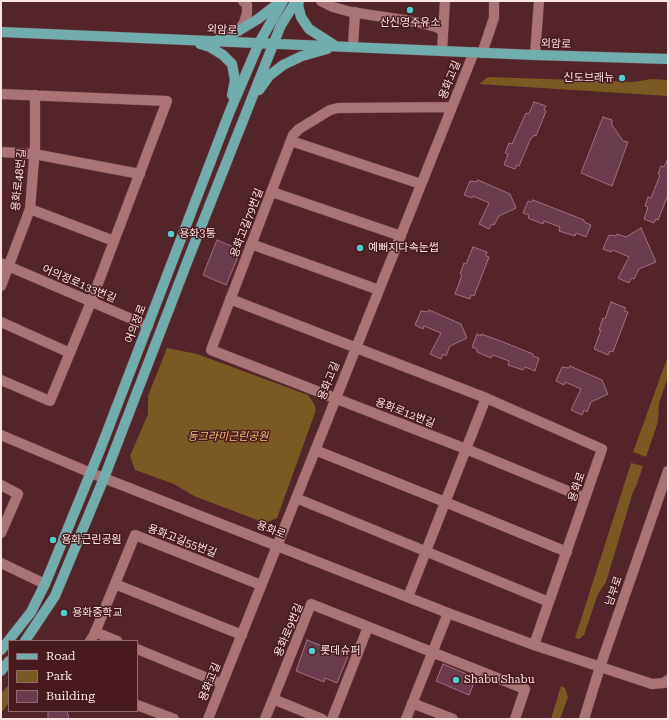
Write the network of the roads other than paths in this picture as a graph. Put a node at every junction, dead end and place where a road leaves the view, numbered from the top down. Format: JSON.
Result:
{"nodes":[{"id":1,"x":243,"y":1,"type":"edge"},
{"id":2,"x":282,"y":1,"type":"edge"},
{"id":3,"x":296,"y":1,"type":"edge"},
{"id":4,"x":299,"y":1,"type":"edge"},
{"id":5,"x":321,"y":1,"type":"edge"},
{"id":6,"x":445,"y":1,"type":"edge"},
{"id":7,"x":494,"y":1,"type":"edge"},
{"id":8,"x":539,"y":1,"type":"edge"},
{"id":9,"x":355,"y":12,"type":"junction"},
{"id":10,"x":238,"y":31,"type":"junction"},
{"id":11,"x":443,"y":31,"type":"junction"},
{"id":12,"x":1,"y":32,"type":"edge"},
{"id":13,"x":184,"y":40,"type":"junction"},
{"id":14,"x":214,"y":41,"type":"junction"},
{"id":15,"x":259,"y":43,"type":"junction"},
{"id":16,"x":273,"y":44,"type":"junction"},
{"id":17,"x":338,"y":47,"type":"junction"},
{"id":18,"x":353,"y":47,"type":"junction"},
{"id":19,"x":442,"y":51,"type":"junction"},
{"id":20,"x":478,"y":53,"type":"junction"},
{"id":21,"x":535,"y":55,"type":"junction"},
{"id":22,"x":668,"y":59,"type":"edge"},
{"id":23,"x":1,"y":94,"type":"edge"},
{"id":24,"x":35,"y":95,"type":"junction"},
{"id":25,"x":249,"y":105,"type":"junction"},
{"id":26,"x":452,"y":107,"type":"junction"},
{"id":27,"x":230,"y":111,"type":"junction"},
{"id":28,"x":291,"y":141,"type":"junction"},
{"id":29,"x":1,"y":152,"type":"edge"},
{"id":30,"x":34,"y":154,"type":"junction"},
{"id":31,"x":140,"y":174,"type":"junction"},
{"id":32,"x":421,"y":184,"type":"junction"},
{"id":33,"x":272,"y":192,"type":"junction"},
{"id":34,"x":30,"y":210,"type":"junction"},
{"id":35,"x":400,"y":236,"type":"junction"},
{"id":36,"x":114,"y":241,"type":"junction"},
{"id":37,"x":251,"y":244,"type":"junction"},
{"id":38,"x":5,"y":265,"type":"edge"},
{"id":39,"x":1,"y":286,"type":"edge"},
{"id":40,"x":379,"y":290,"type":"junction"},
{"id":41,"x":230,"y":299,"type":"junction"},
{"id":42,"x":91,"y":302,"type":"junction"},
{"id":43,"x":1,"y":322,"type":"edge"},
{"id":44,"x":148,"y":326,"type":"junction"},
{"id":45,"x":356,"y":347,"type":"junction"},
{"id":46,"x":70,"y":353,"type":"junction"},
{"id":47,"x":1,"y":380,"type":"edge"},
{"id":48,"x":486,"y":398,"type":"junction"},
{"id":49,"x":335,"y":399,"type":"junction"},
{"id":50,"x":1,"y":435,"type":"edge"},
{"id":51,"x":466,"y":449,"type":"junction"},
{"id":52,"x":315,"y":450,"type":"junction"},
{"id":53,"x":668,"y":470,"type":"edge"},
{"id":54,"x":91,"y":473,"type":"junction"},
{"id":55,"x":104,"y":478,"type":"junction"},
{"id":56,"x":1,"y":485,"type":"edge"},
{"id":57,"x":296,"y":498,"type":"junction"},
{"id":58,"x":585,"y":498,"type":"junction"},
{"id":59,"x":445,"y":502,"type":"junction"},
{"id":60,"x":1,"y":533,"type":"edge"},
{"id":61,"x":277,"y":545,"type":"junction"},
{"id":62,"x":426,"y":551,"type":"junction"},
{"id":63,"x":567,"y":552,"type":"junction"},
{"id":64,"x":1,"y":563,"type":"edge"},
{"id":65,"x":45,"y":584,"type":"junction"},
{"id":66,"x":115,"y":584,"type":"junction"},
{"id":67,"x":261,"y":585,"type":"junction"},
{"id":68,"x":408,"y":597,"type":"junction"},
{"id":69,"x":549,"y":602,"type":"junction"},
{"id":70,"x":448,"y":613,"type":"junction"},
{"id":71,"x":368,"y":627,"type":"junction"},
{"id":72,"x":242,"y":634,"type":"junction"},
{"id":73,"x":92,"y":637,"type":"edge"},
{"id":74,"x":9,"y":640,"type":"edge"},
{"id":75,"x":26,"y":640,"type":"edge"},
{"id":76,"x":111,"y":640,"type":"edge"},
{"id":77,"x":8,"y":641,"type":"edge"},
{"id":78,"x":534,"y":645,"type":"junction"},
{"id":79,"x":138,"y":649,"type":"edge"},
{"id":80,"x":1,"y":650,"type":"edge"},
{"id":81,"x":432,"y":652,"type":"junction"},
{"id":82,"x":8,"y":662,"type":"edge"},
{"id":83,"x":600,"y":667,"type":"junction"},
{"id":84,"x":1,"y":671,"type":"edge"},
{"id":85,"x":668,"y":680,"type":"edge"},
{"id":86,"x":222,"y":684,"type":"junction"},
{"id":87,"x":273,"y":699,"type":"junction"},
{"id":88,"x":412,"y":702,"type":"junction"},
{"id":89,"x":138,"y":705,"type":"edge"},
{"id":90,"x":174,"y":719,"type":"edge"},
{"id":91,"x":208,"y":719,"type":"edge"},
{"id":92,"x":265,"y":719,"type":"edge"},
{"id":93,"x":322,"y":719,"type":"edge"},
{"id":94,"x":332,"y":719,"type":"edge"},
{"id":95,"x":406,"y":719,"type":"edge"},
{"id":96,"x":453,"y":719,"type":"edge"},
{"id":97,"x":515,"y":719,"type":"edge"},
{"id":98,"x":584,"y":719,"type":"edge"}],
"edges":[{"from":1,"to":10,"type":"street"},
{"from":2,"to":10,"type":"main road"},
{"from":2,"to":15,"type":"main road","name":"어의정로"},
{"from":3,"to":16,"type":"main road"},
{"from":4,"to":17,"type":"main road"},
{"from":5,"to":9,"type":"street"},
{"from":6,"to":11,"type":"street"},
{"from":7,"to":20,"type":"street","name":"용화고길"},
{"from":8,"to":21,"type":"street"},
{"from":9,"to":11,"type":"street"},
{"from":9,"to":18,"type":"street"},
{"from":10,"to":14,"type":"main road"},
{"from":11,"to":19,"type":"street"},
{"from":12,"to":13,"type":"main road","name":"외암로"},
{"from":13,"to":14,"type":"main road","name":"외암로"},
{"from":13,"to":27,"type":"main road"},
{"from":14,"to":15,"type":"main road","name":"외암로"},
{"from":15,"to":16,"type":"main road","name":"외암로"},
{"from":15,"to":27,"type":"main road","name":"어의정로"},
{"from":16,"to":17,"type":"main road","name":"외암로"},
{"from":16,"to":25,"type":"main road"},
{"from":17,"to":18,"type":"main road","name":"외암로"},
{"from":17,"to":25,"type":"main road"},
{"from":18,"to":19,"type":"main road","name":"외암로"},
{"from":19,"to":20,"type":"main road","name":"외암로"},
{"from":20,"to":21,"type":"main road","name":"외암로"},
{"from":20,"to":26,"type":"street","name":"용화고길"},
{"from":21,"to":22,"type":"main road","name":"외암로"},
{"from":23,"to":24,"type":"street"},
{"from":24,"to":30,"type":"street","name":"용화로48번길"},
{"from":24,"to":31,"type":"street"},
{"from":25,"to":55,"type":"main road"},
{"from":26,"to":28,"type":"street","name":"용화고길79번길"},
{"from":26,"to":32,"type":"street","name":"용화고길"},
{"from":27,"to":44,"type":"main road","name":"어의정로"},
{"from":28,"to":32,"type":"street"},
{"from":28,"to":33,"type":"street","name":"용화고길79번길"},
{"from":29,"to":30,"type":"street"},
{"from":30,"to":31,"type":"street"},
{"from":30,"to":34,"type":"street","name":"용화로48번길"},
{"from":31,"to":36,"type":"street"},
{"from":32,"to":35,"type":"street","name":"용화고길"},
{"from":33,"to":35,"type":"street"},
{"from":33,"to":37,"type":"street","name":"용화고길79번길"},
{"from":34,"to":36,"type":"street"},
{"from":34,"to":38,"type":"street","name":"용화로48번길"},
{"from":35,"to":40,"type":"street","name":"용화고길"},
{"from":36,"to":42,"type":"street"},
{"from":37,"to":40,"type":"street"},
{"from":37,"to":41,"type":"street","name":"용화고길79번길"},
{"from":38,"to":39,"type":"street","name":"용화로48번길"},
{"from":38,"to":42,"type":"street","name":"어의정로133번길"},
{"from":40,"to":45,"type":"street","name":"용화고길"},
{"from":41,"to":45,"type":"street"},
{"from":41,"to":49,"type":"street","name":"용화고길79번길"},
{"from":42,"to":44,"type":"street","name":"어의정로133번길"},
{"from":42,"to":46,"type":"street"},
{"from":43,"to":46,"type":"street"},
{"from":44,"to":54,"type":"main road","name":"어의정로"},
{"from":45,"to":48,"type":"street"},
{"from":45,"to":49,"type":"street","name":"용화고길"},
{"from":46,"to":47,"type":"street"},
{"from":48,"to":51,"type":"street"},
{"from":48,"to":58,"type":"street","name":"용화로"},
{"from":49,"to":51,"type":"street","name":"용화로12번길"},
{"from":49,"to":52,"type":"street","name":"용화고길"},
{"from":50,"to":54,"type":"street","name":"용화로"},
{"from":51,"to":58,"type":"street","name":"용화로12번길"},
{"from":51,"to":59,"type":"street"},
{"from":52,"to":57,"type":"street","name":"용화고길"},
{"from":52,"to":59,"type":"street"},
{"from":53,"to":83,"type":"street","name":"남부로"},
{"from":54,"to":55,"type":"street","name":"용화로"},
{"from":54,"to":65,"type":"main road","name":"어의정로"},
{"from":55,"to":61,"type":"street","name":"용화로"},
{"from":55,"to":75,"type":"main road"},
{"from":56,"to":60,"type":"street"},
{"from":57,"to":61,"type":"street","name":"용화고길"},
{"from":57,"to":62,"type":"street"},
{"from":58,"to":63,"type":"street","name":"용화로"},
{"from":59,"to":62,"type":"street"},
{"from":59,"to":63,"type":"street"},
{"from":61,"to":67,"type":"street","name":"용화고길"},
{"from":61,"to":68,"type":"street","name":"용화로"},
{"from":62,"to":68,"type":"street"},
{"from":62,"to":69,"type":"street"},
{"from":63,"to":69,"type":"street","name":"용화로"},
{"from":64,"to":65,"type":"street"},
{"from":65,"to":74,"type":"main road","name":"어의정로"},
{"from":66,"to":67,"type":"street","name":"용화고길55번길"},
{"from":66,"to":72,"type":"street"},
{"from":66,"to":73,"type":"street","name":"용화고길55번길"},
{"from":67,"to":72,"type":"street","name":"용화고길"},
{"from":68,"to":70,"type":"street","name":"용화로"},
{"from":69,"to":78,"type":"street","name":"용화로"},
{"from":70,"to":78,"type":"street","name":"용화로"},
{"from":70,"to":81,"type":"street"},
{"from":71,"to":81,"type":"street","name":"용화로9번길"},
{"from":71,"to":87,"type":"street","name":"용화로9번길"},
{"from":71,"to":94,"type":"street"},
{"from":72,"to":86,"type":"street","name":"용화고길"},
{"from":73,"to":76,"type":"street"},
{"from":77,"to":80,"type":"main road","name":"어의정로"},
{"from":78,"to":83,"type":"street","name":"용화로"},
{"from":79,"to":86,"type":"street"},
{"from":81,"to":88,"type":"street"},
{"from":81,"to":97,"type":"street","name":"용화로9번길"},
{"from":82,"to":84,"type":"main road"},
{"from":83,"to":85,"type":"street","name":"용화로"},
{"from":83,"to":98,"type":"street","name":"남부로"},
{"from":86,"to":91,"type":"street","name":"용화고길"},
{"from":87,"to":92,"type":"street","name":"용화로9번길"},
{"from":87,"to":93,"type":"street"},
{"from":88,"to":95,"type":"street"},
{"from":88,"to":96,"type":"street"},
{"from":89,"to":90,"type":"street"}]}
